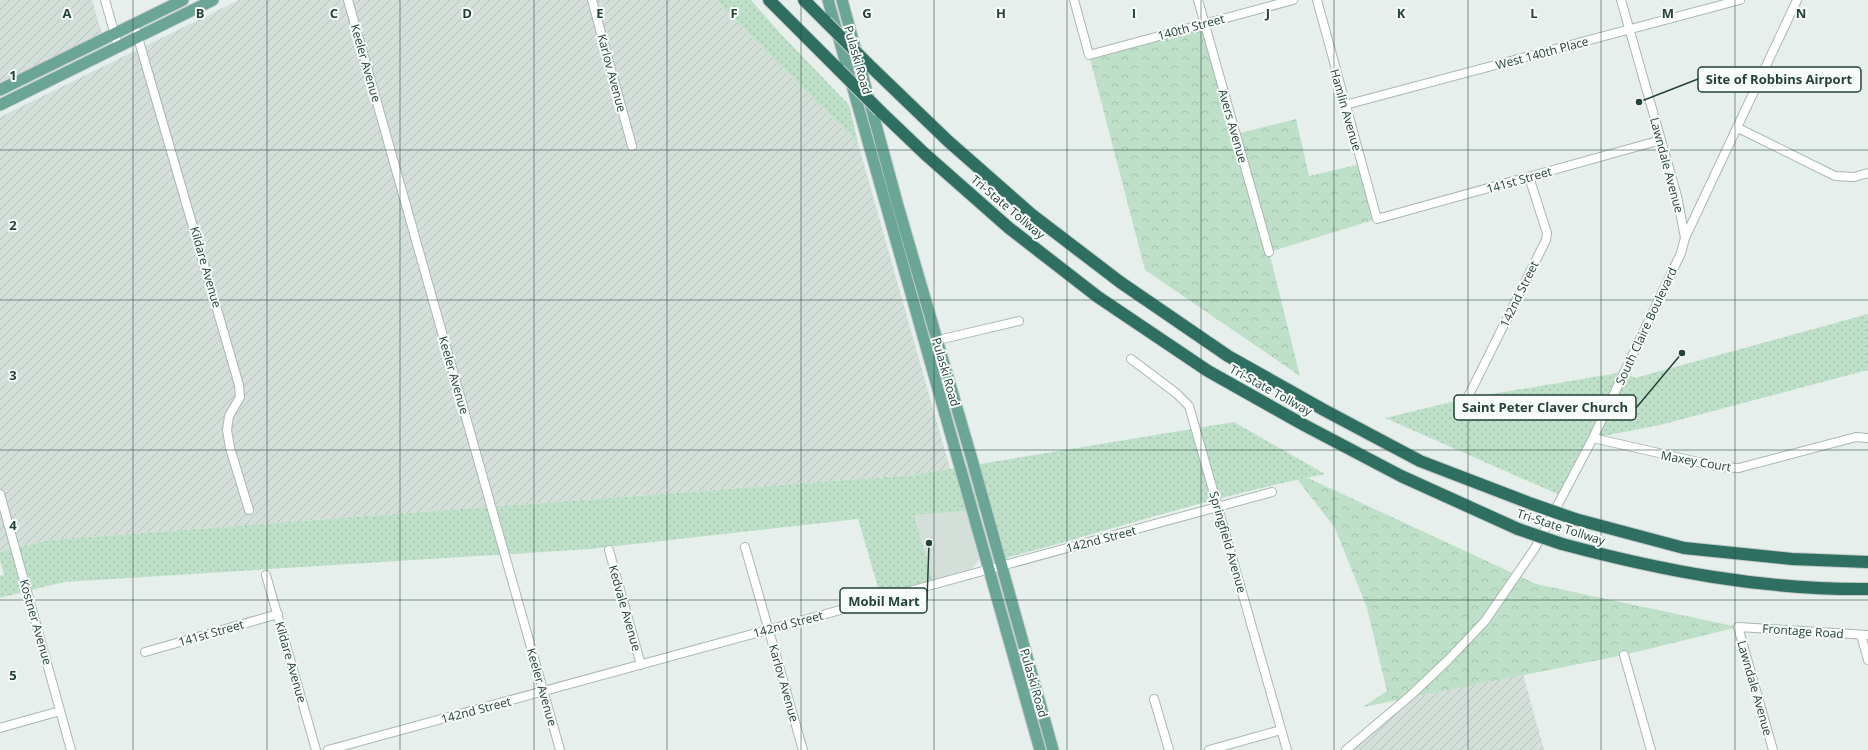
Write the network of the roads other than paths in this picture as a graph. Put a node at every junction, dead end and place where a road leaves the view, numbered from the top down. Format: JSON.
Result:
{"nodes":[{"id":1,"x":106,"y":0,"type":"edge"},
{"id":2,"x":182,"y":0,"type":"edge"},
{"id":3,"x":213,"y":0,"type":"edge"},
{"id":4,"x":348,"y":0,"type":"edge"},
{"id":5,"x":592,"y":0,"type":"edge"},
{"id":6,"x":769,"y":0,"type":"edge"},
{"id":7,"x":804,"y":0,"type":"edge"},
{"id":8,"x":828,"y":0,"type":"edge"},
{"id":9,"x":842,"y":0,"type":"edge"},
{"id":10,"x":1074,"y":0,"type":"edge"},
{"id":11,"x":1198,"y":0,"type":"edge"},
{"id":12,"x":1293,"y":0,"type":"edge"},
{"id":13,"x":1316,"y":0,"type":"edge"},
{"id":14,"x":1621,"y":0,"type":"edge"},
{"id":15,"x":1740,"y":0,"type":"edge"},
{"id":16,"x":1797,"y":0,"type":"edge"},
{"id":17,"x":134,"y":24,"type":"junction"},
{"id":18,"x":1204,"y":24,"type":"junction"},
{"id":19,"x":1630,"y":30,"type":"junction"},
{"id":20,"x":115,"y":33,"type":"junction"},
{"id":21,"x":138,"y":37,"type":"junction"},
{"id":22,"x":118,"y":46,"type":"junction"},
{"id":23,"x":0,"y":90,"type":"edge"},
{"id":24,"x":0,"y":105,"type":"edge"},
{"id":25,"x":1344,"y":105,"type":"junction"},
{"id":26,"x":1738,"y":128,"type":"junction"},
{"id":27,"x":1661,"y":140,"type":"junction"},
{"id":28,"x":632,"y":146,"type":"dead end"},
{"id":29,"x":1868,"y":173,"type":"edge"},
{"id":30,"x":1529,"y":177,"type":"junction"},
{"id":31,"x":1377,"y":219,"type":"joint"},
{"id":32,"x":1685,"y":238,"type":"junction"},
{"id":33,"x":1269,"y":252,"type":"dead end"},
{"id":34,"x":1019,"y":321,"type":"dead end"},
{"id":35,"x":938,"y":340,"type":"junction"},
{"id":36,"x":1131,"y":359,"type":"dead end"},
{"id":37,"x":1463,"y":407,"type":"dead end"},
{"id":38,"x":1593,"y":438,"type":"junction"},
{"id":39,"x":1868,"y":438,"type":"edge"},
{"id":40,"x":1272,"y":492,"type":"dead end"},
{"id":41,"x":0,"y":494,"type":"edge"},
{"id":42,"x":1219,"y":506,"type":"junction"},
{"id":43,"x":249,"y":510,"type":"dead end"},
{"id":44,"x":745,"y":546,"type":"dead end"},
{"id":45,"x":609,"y":550,"type":"dead end"},
{"id":46,"x":1868,"y":562,"type":"edge"},
{"id":47,"x":1001,"y":566,"type":"junction"},
{"id":48,"x":988,"y":570,"type":"junction"},
{"id":49,"x":266,"y":574,"type":"dead end"},
{"id":50,"x":1868,"y":589,"type":"edge"},
{"id":51,"x":278,"y":614,"type":"junction"},
{"id":52,"x":1738,"y":627,"type":"joint"},
{"id":53,"x":769,"y":630,"type":"junction"},
{"id":54,"x":1864,"y":635,"type":"edge"},
{"id":55,"x":145,"y":652,"type":"dead end"},
{"id":56,"x":1624,"y":655,"type":"dead end"},
{"id":57,"x":1868,"y":660,"type":"edge"},
{"id":58,"x":641,"y":665,"type":"junction"},
{"id":59,"x":543,"y":691,"type":"junction"},
{"id":60,"x":1154,"y":699,"type":"dead end"},
{"id":61,"x":60,"y":711,"type":"junction"},
{"id":62,"x":0,"y":728,"type":"edge"},
{"id":63,"x":1281,"y":730,"type":"junction"},
{"id":64,"x":71,"y":750,"type":"edge"},
{"id":65,"x":316,"y":750,"type":"edge"},
{"id":66,"x":328,"y":750,"type":"edge"},
{"id":67,"x":560,"y":750,"type":"edge"},
{"id":68,"x":802,"y":750,"type":"edge"},
{"id":69,"x":1040,"y":750,"type":"edge"},
{"id":70,"x":1053,"y":750,"type":"edge"},
{"id":71,"x":1169,"y":750,"type":"edge"},
{"id":72,"x":1209,"y":750,"type":"edge"},
{"id":73,"x":1287,"y":750,"type":"edge"},
{"id":74,"x":1346,"y":750,"type":"edge"},
{"id":75,"x":1651,"y":750,"type":"edge"},
{"id":76,"x":1773,"y":750,"type":"edge"}],
"edges":[{"from":1,"to":20,"type":"street"},
{"from":2,"to":17,"type":"main road"},
{"from":3,"to":21,"type":"main road"},
{"from":4,"to":59,"type":"street","name":"Keeler Avenue"},
{"from":5,"to":28,"type":"street","name":"Karlov Avenue"},
{"from":6,"to":50,"type":"highway","name":"Tri-State Tollway","bridge":true},
{"from":7,"to":46,"type":"highway","name":"Tri-State Tollway","bridge":true},
{"from":8,"to":48,"type":"main road","name":"Pulaski Road"},
{"from":9,"to":35,"type":"main road","name":"Pulaski Road"},
{"from":10,"to":18,"type":"street","name":"140th Street"},
{"from":11,"to":18,"type":"street","name":"Avers Avenue"},
{"from":12,"to":18,"type":"street","name":"140th Street"},
{"from":13,"to":25,"type":"street","name":"Hamlin Avenue"},
{"from":14,"to":19,"type":"street","name":"Lawndale Avenue"},
{"from":15,"to":19,"type":"street","name":"West 140th Place"},
{"from":16,"to":26,"type":"street","name":"South Claire Boulevard"},
{"from":17,"to":20,"type":"main road"},
{"from":17,"to":21,"type":"street","name":"Kildare Avenue"},
{"from":18,"to":33,"type":"street","name":"Avers Avenue"},
{"from":19,"to":25,"type":"street","name":"West 140th Place"},
{"from":19,"to":27,"type":"street","name":"Lawndale Avenue"},
{"from":20,"to":22,"type":"street"},
{"from":20,"to":23,"type":"main road"},
{"from":21,"to":22,"type":"main road"},
{"from":21,"to":43,"type":"street","name":"Kildare Avenue"},
{"from":22,"to":24,"type":"main road"},
{"from":25,"to":31,"type":"street","name":"Hamlin Avenue"},
{"from":26,"to":29,"type":"street"},
{"from":26,"to":32,"type":"street","name":"South Claire Boulevard"},
{"from":27,"to":30,"type":"street","name":"141st Street"},
{"from":27,"to":32,"type":"street","name":"Lawndale Avenue"},
{"from":30,"to":31,"type":"street","name":"141st Street"},
{"from":30,"to":37,"type":"street","name":"142nd Street"},
{"from":32,"to":38,"type":"street","name":"South Claire Boulevard"},
{"from":34,"to":35,"type":"street"},
{"from":35,"to":47,"type":"main road","name":"Pulaski Road"},
{"from":36,"to":42,"type":"street","name":"Springfield Avenue"},
{"from":38,"to":39,"type":"street","name":"Maxey Court"},
{"from":38,"to":74,"type":"street","name":"South Claire Boulevard"},
{"from":40,"to":42,"type":"street","name":"142nd Street"},
{"from":41,"to":61,"type":"street","name":"Kostner Avenue"},
{"from":42,"to":47,"type":"street","name":"142nd Street"},
{"from":42,"to":63,"type":"street","name":"Springfield Avenue"},
{"from":44,"to":53,"type":"street","name":"Karlov Avenue"},
{"from":45,"to":58,"type":"street","name":"Kedvale Avenue"},
{"from":47,"to":48,"type":"street","name":"142nd Street"},
{"from":47,"to":70,"type":"main road","name":"Pulaski Road"},
{"from":48,"to":53,"type":"street","name":"142nd Street"},
{"from":48,"to":69,"type":"main road","name":"Pulaski Road"},
{"from":49,"to":51,"type":"street","name":"Kildare Avenue"},
{"from":51,"to":55,"type":"street","name":"141st Street"},
{"from":51,"to":65,"type":"street","name":"Kildare Avenue"},
{"from":52,"to":54,"type":"street","name":"Frontage Road"},
{"from":52,"to":76,"type":"street","name":"Lawndale Avenue"},
{"from":53,"to":58,"type":"street","name":"142nd Street"},
{"from":53,"to":68,"type":"street","name":"Karlov Avenue"},
{"from":54,"to":57,"type":"street"},
{"from":56,"to":75,"type":"street"},
{"from":58,"to":59,"type":"street","name":"142nd Street"},
{"from":59,"to":66,"type":"street","name":"142nd Street"},
{"from":59,"to":67,"type":"street","name":"Keeler Avenue"},
{"from":60,"to":71,"type":"street"},
{"from":61,"to":62,"type":"street"},
{"from":61,"to":64,"type":"street","name":"Kostner Avenue"},
{"from":63,"to":72,"type":"street"},
{"from":63,"to":73,"type":"street","name":"Springfield Avenue"}]}
